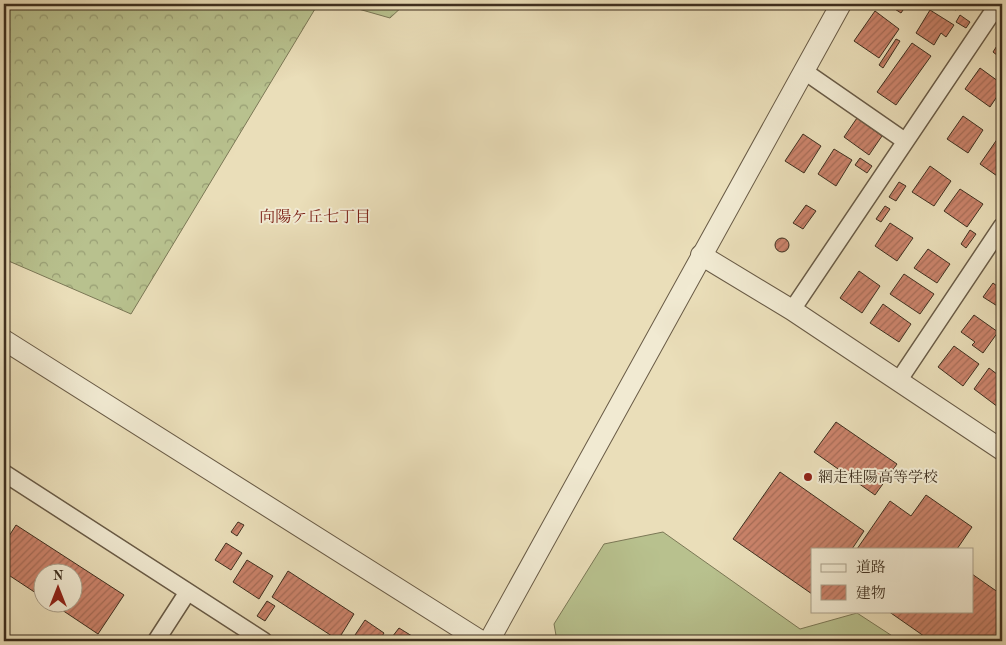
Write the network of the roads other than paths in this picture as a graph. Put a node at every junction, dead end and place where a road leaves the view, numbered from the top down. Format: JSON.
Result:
{"nodes":[{"id":1,"x":841,"y":4,"type":"edge"},
{"id":2,"x":998,"y":4,"type":"edge"},
{"id":3,"x":804,"y":71,"type":"junction"},
{"id":4,"x":905,"y":141,"type":"junction"},
{"id":5,"x":1002,"y":226,"type":"edge"},
{"id":6,"x":701,"y":255,"type":"junction"},
{"id":7,"x":792,"y":310,"type":"junction"},
{"id":8,"x":4,"y":340,"type":"edge"},
{"id":9,"x":899,"y":380,"type":"junction"},
{"id":10,"x":1002,"y":449,"type":"edge"},
{"id":11,"x":4,"y":473,"type":"edge"},
{"id":12,"x":187,"y":593,"type":"junction"},
{"id":13,"x":156,"y":641,"type":"edge"},
{"id":14,"x":264,"y":641,"type":"edge"},
{"id":15,"x":481,"y":641,"type":"edge"},
{"id":16,"x":489,"y":641,"type":"edge"}],
"edges":[{"from":1,"to":3,"type":"street"},
{"from":2,"to":4,"type":"street"},
{"from":3,"to":4,"type":"street"},
{"from":3,"to":6,"type":"street"},
{"from":4,"to":7,"type":"street"},
{"from":5,"to":9,"type":"street"},
{"from":6,"to":7,"type":"street"},
{"from":6,"to":16,"type":"street"},
{"from":7,"to":9,"type":"street"},
{"from":8,"to":15,"type":"street"},
{"from":9,"to":10,"type":"street"},
{"from":11,"to":12,"type":"street"},
{"from":12,"to":13,"type":"street"},
{"from":12,"to":14,"type":"street"}]}
